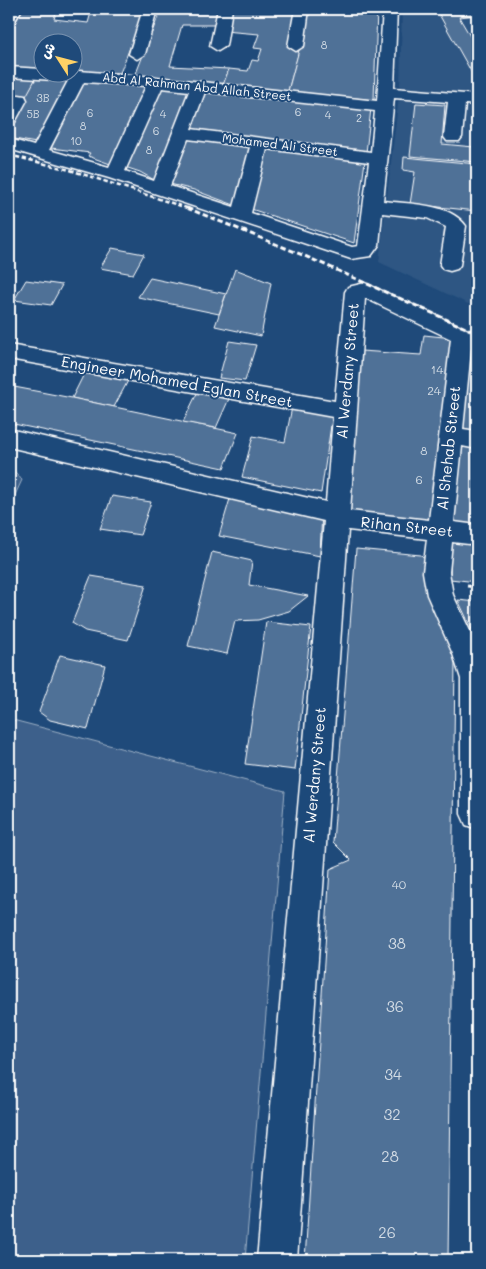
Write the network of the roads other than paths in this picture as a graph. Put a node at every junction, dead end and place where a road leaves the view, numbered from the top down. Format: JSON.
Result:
{"nodes":[{"id":1,"x":15,"y":9,"type":"edge"},
{"id":2,"x":150,"y":9,"type":"edge"},
{"id":3,"x":225,"y":9,"type":"edge"},
{"id":4,"x":302,"y":9,"type":"edge"},
{"id":5,"x":390,"y":9,"type":"edge"},
{"id":6,"x":9,"y":19,"type":"edge"},
{"id":7,"x":218,"y":46,"type":"dead end"},
{"id":8,"x":296,"y":46,"type":"dead end"},
{"id":9,"x":137,"y":54,"type":"dead end"},
{"id":10,"x":9,"y":72,"type":"edge"},
{"id":11,"x":32,"y":73,"type":"edge"},
{"id":12,"x":82,"y":76,"type":"edge"},
{"id":13,"x":76,"y":82,"type":"edge"},
{"id":14,"x":156,"y":82,"type":"junction"},
{"id":15,"x":199,"y":86,"type":"junction"},
{"id":16,"x":457,"y":98,"type":"junction"},
{"id":17,"x":386,"y":99,"type":"junction"},
{"id":18,"x":19,"y":100,"type":"dead end"},
{"id":19,"x":477,"y":100,"type":"edge"},
{"id":20,"x":9,"y":118,"type":"edge"},
{"id":21,"x":181,"y":133,"type":"junction"},
{"id":22,"x":453,"y":137,"type":"dead end"},
{"id":23,"x":260,"y":143,"type":"junction"},
{"id":24,"x":9,"y":144,"type":"edge"},
{"id":25,"x":40,"y":151,"type":"junction"},
{"id":26,"x":379,"y":158,"type":"junction"},
{"id":27,"x":115,"y":174,"type":"junction"},
{"id":28,"x":160,"y":189,"type":"junction"},
{"id":29,"x":374,"y":206,"type":"junction"},
{"id":30,"x":241,"y":215,"type":"junction"},
{"id":31,"x":450,"y":265,"type":"dead end"},
{"id":32,"x":470,"y":339,"type":"edge"},
{"id":33,"x":9,"y":352,"type":"edge"},
{"id":34,"x":344,"y":411,"type":"junction"},
{"id":35,"x":450,"y":436,"type":"junction"},
{"id":36,"x":9,"y":438,"type":"edge"},
{"id":37,"x":477,"y":440,"type":"edge"},
{"id":38,"x":336,"y":516,"type":"junction"},
{"id":39,"x":441,"y":531,"type":"junction"},
{"id":40,"x":477,"y":535,"type":"edge"},
{"id":41,"x":475,"y":667,"type":"edge"},
{"id":42,"x":477,"y":814,"type":"edge"},
{"id":43,"x":277,"y":1260,"type":"edge"}],
"edges":[{"from":1,"to":6,"type":"street"},
{"from":2,"to":9,"type":"street"},
{"from":3,"to":7,"type":"street"},
{"from":4,"to":8,"type":"street"},
{"from":5,"to":17,"type":"street"},
{"from":10,"to":11,"type":"street","name":"Abd Al Rahman Abd Allah Street"},
{"from":12,"to":14,"type":"street","name":"Abd Al Rahman Abd Allah Street"},
{"from":13,"to":25,"type":"street"},
{"from":14,"to":15,"type":"street","name":"Abd Al Rahman Abd Allah Street"},
{"from":14,"to":27,"type":"street"},
{"from":15,"to":17,"type":"street","name":"Abd Al Rahman Abd Allah Street"},
{"from":15,"to":21,"type":"street"},
{"from":16,"to":17,"type":"street","name":"Abd Al Rahman Abd Allah Street"},
{"from":16,"to":19,"type":"street","name":"Abd Al Rahman Abd Allah Street"},
{"from":16,"to":22,"type":"street"},
{"from":17,"to":26,"type":"street"},
{"from":18,"to":20,"type":"street"},
{"from":21,"to":23,"type":"street","name":"Mohamed Ali Street"},
{"from":21,"to":28,"type":"street"},
{"from":23,"to":26,"type":"street","name":"Mohamed Ali Street"},
{"from":23,"to":30,"type":"street"},
{"from":24,"to":25,"type":"street"},
{"from":25,"to":27,"type":"street"},
{"from":26,"to":29,"type":"street"},
{"from":27,"to":28,"type":"street"},
{"from":28,"to":30,"type":"street"},
{"from":29,"to":30,"type":"street"},
{"from":29,"to":31,"type":"street"},
{"from":32,"to":34,"type":"street","name":"Al Werdany Street"},
{"from":32,"to":35,"type":"street","name":"Al Shehab Street"},
{"from":33,"to":34,"type":"street","name":"Engineer Mohamed Eglan Street"},
{"from":34,"to":38,"type":"street","name":"Al Werdany Street"},
{"from":35,"to":37,"type":"street"},
{"from":35,"to":39,"type":"street","name":"Al Shehab Street"},
{"from":36,"to":38,"type":"street","name":"Rihan Street"},
{"from":38,"to":39,"type":"street","name":"Rihan Street"},
{"from":38,"to":43,"type":"street","name":"Al Werdany Street"},
{"from":39,"to":40,"type":"street","name":"Rihan Street"},
{"from":39,"to":41,"type":"street","name":"Al Shehab Street"},
{"from":41,"to":42,"type":"street","name":"Al Shehab Street"}]}
